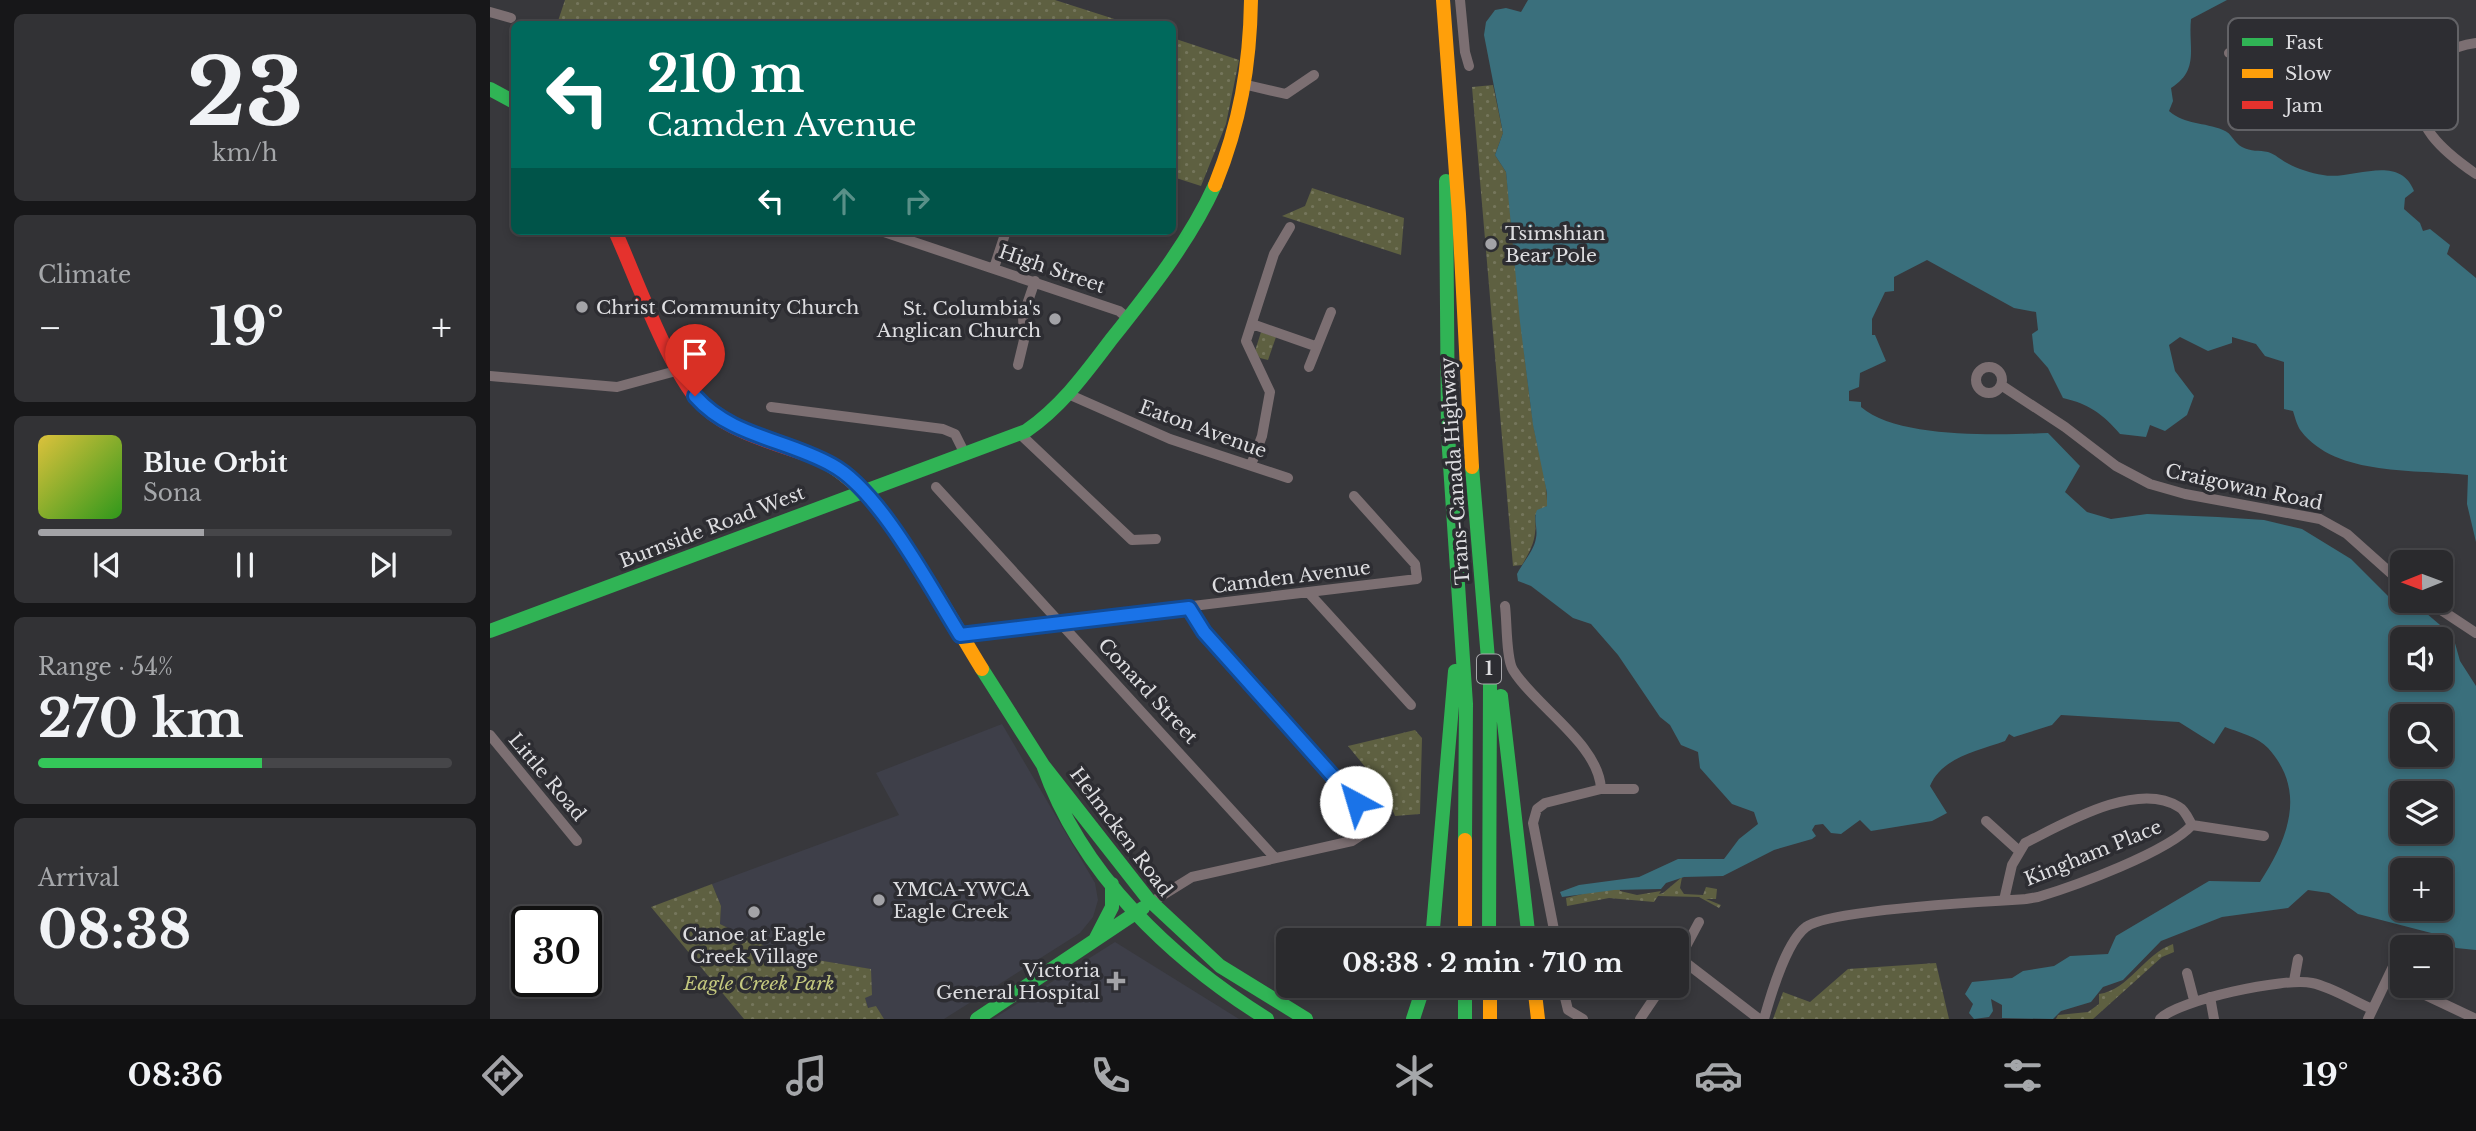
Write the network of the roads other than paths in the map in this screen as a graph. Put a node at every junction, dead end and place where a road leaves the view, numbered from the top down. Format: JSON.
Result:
{"nodes":[{"id":1,"x":1251,"y":0,"type":"edge"},
{"id":2,"x":1432,"y":0,"type":"edge"},
{"id":3,"x":1443,"y":0,"type":"edge"},
{"id":4,"x":1460,"y":0,"type":"edge"},
{"id":5,"x":490,"y":12,"type":"edge"},
{"id":6,"x":511,"y":18,"type":"dead end"},
{"id":7,"x":2476,"y":43,"type":"edge"},
{"id":8,"x":2458,"y":46,"type":"edge"},
{"id":9,"x":1469,"y":66,"type":"dead end"},
{"id":10,"x":1314,"y":75,"type":"dead end"},
{"id":11,"x":1247,"y":85,"type":"junction"},
{"id":12,"x":490,"y":89,"type":"edge"},
{"id":13,"x":511,"y":100,"type":"edge"},
{"id":14,"x":2427,"y":130,"type":"edge"},
{"id":15,"x":2476,"y":174,"type":"edge"},
{"id":16,"x":1290,"y":227,"type":"dead end"},
{"id":17,"x":617,"y":235,"type":"edge"},
{"id":18,"x":893,"y":235,"type":"edge"},
{"id":19,"x":1005,"y":235,"type":"edge"},
{"id":20,"x":994,"y":268,"type":"junction"},
{"id":21,"x":1035,"y":281,"type":"junction"},
{"id":22,"x":1331,"y":312,"type":"dead end"},
{"id":23,"x":1129,"y":319,"type":"junction"},
{"id":24,"x":1251,"y":324,"type":"junction"},
{"id":25,"x":1315,"y":346,"type":"junction"},
{"id":26,"x":1018,"y":365,"type":"dead end"},
{"id":27,"x":1309,"y":367,"type":"dead end"},
{"id":28,"x":676,"y":371,"type":"junction"},
{"id":29,"x":490,"y":376,"type":"edge"},
{"id":30,"x":2001,"y":386,"type":"dead end"},
{"id":31,"x":1068,"y":394,"type":"junction"},
{"id":32,"x":1467,"y":399,"type":"junction"},
{"id":33,"x":771,"y":407,"type":"dead end"},
{"id":34,"x":1020,"y":434,"type":"junction"},
{"id":35,"x":965,"y":454,"type":"junction"},
{"id":36,"x":1450,"y":464,"type":"junction"},
{"id":37,"x":833,"y":465,"type":"junction"},
{"id":38,"x":1251,"y":465,"type":"junction"},
{"id":39,"x":1288,"y":478,"type":"dead end"},
{"id":40,"x":891,"y":480,"type":"junction"},
{"id":41,"x":936,"y":487,"type":"dead end"},
{"id":42,"x":863,"y":490,"type":"junction"},
{"id":43,"x":1354,"y":496,"type":"dead end"},
{"id":44,"x":838,"y":500,"type":"junction"},
{"id":45,"x":885,"y":520,"type":"junction"},
{"id":46,"x":1156,"y":539,"type":"dead end"},
{"id":47,"x":2390,"y":572,"type":"edge"},
{"id":48,"x":1308,"y":592,"type":"junction"},
{"id":49,"x":1505,"y":606,"type":"dead end"},
{"id":50,"x":1189,"y":608,"type":"junction"},
{"id":51,"x":2446,"y":613,"type":"edge"},
{"id":52,"x":1061,"y":622,"type":"junction"},
{"id":53,"x":490,"y":631,"type":"edge"},
{"id":54,"x":2476,"y":633,"type":"edge"},
{"id":55,"x":960,"y":635,"type":"junction"},
{"id":56,"x":1411,"y":705,"type":"dead end"},
{"id":57,"x":490,"y":735,"type":"edge"},
{"id":58,"x":1042,"y":765,"type":"junction"},
{"id":59,"x":1601,"y":789,"type":"junction"},
{"id":60,"x":1634,"y":789,"type":"dead end"},
{"id":61,"x":1986,"y":821,"type":"dead end"},
{"id":62,"x":2192,"y":825,"type":"junction"},
{"id":63,"x":2264,"y":836,"type":"dead end"},
{"id":64,"x":578,"y":841,"type":"dead end"},
{"id":65,"x":2018,"y":850,"type":"junction"},
{"id":66,"x":1275,"y":858,"type":"junction"},
{"id":67,"x":1111,"y":883,"type":"junction"},
{"id":68,"x":2004,"y":900,"type":"junction"},
{"id":69,"x":1150,"y":903,"type":"junction"},
{"id":70,"x":1137,"y":913,"type":"junction"},
{"id":71,"x":1699,"y":922,"type":"dead end"},
{"id":72,"x":1433,"y":928,"type":"edge"},
{"id":73,"x":1465,"y":928,"type":"edge"},
{"id":74,"x":1489,"y":928,"type":"edge"},
{"id":75,"x":1528,"y":928,"type":"edge"},
{"id":76,"x":1554,"y":928,"type":"edge"},
{"id":77,"x":1689,"y":942,"type":"edge"},
{"id":78,"x":1093,"y":944,"type":"junction"},
{"id":79,"x":2298,"y":959,"type":"dead end"},
{"id":80,"x":1689,"y":969,"type":"edge"},
{"id":81,"x":2188,"y":973,"type":"dead end"},
{"id":82,"x":2390,"y":979,"type":"edge"},
{"id":83,"x":2294,"y":981,"type":"junction"},
{"id":84,"x":2210,"y":997,"type":"junction"},
{"id":85,"x":1422,"y":998,"type":"edge"},
{"id":86,"x":1427,"y":998,"type":"edge"},
{"id":87,"x":1465,"y":998,"type":"edge"},
{"id":88,"x":1490,"y":998,"type":"edge"},
{"id":89,"x":1536,"y":998,"type":"edge"},
{"id":90,"x":1565,"y":998,"type":"edge"},
{"id":91,"x":1654,"y":998,"type":"edge"},
{"id":92,"x":2431,"y":998,"type":"edge"},
{"id":93,"x":2193,"y":1000,"type":"junction"},
{"id":94,"x":2370,"y":1014,"type":"edge"},
{"id":95,"x":1265,"y":1018,"type":"edge"},
{"id":96,"x":977,"y":1019,"type":"edge"},
{"id":97,"x":1306,"y":1019,"type":"edge"},
{"id":98,"x":1413,"y":1019,"type":"edge"},
{"id":99,"x":1426,"y":1019,"type":"edge"},
{"id":100,"x":1465,"y":1019,"type":"edge"},
{"id":101,"x":1490,"y":1019,"type":"edge"},
{"id":102,"x":1538,"y":1019,"type":"edge"},
{"id":103,"x":1583,"y":1019,"type":"edge"},
{"id":104,"x":1640,"y":1019,"type":"edge"},
{"id":105,"x":1761,"y":1019,"type":"edge"},
{"id":106,"x":2160,"y":1019,"type":"edge"},
{"id":107,"x":2214,"y":1019,"type":"edge"},
{"id":108,"x":2476,"y":1019,"type":"edge"}],
"edges":[{"from":1,"to":11,"type":"main road","name":"Burnside Road West"},
{"from":2,"to":36,"type":"main road","name":"Trans-Canada Highway","number":"1"},
{"from":3,"to":32,"type":"main road","name":"Trans-Canada Highway","number":"1"},
{"from":4,"to":9,"type":"street"},
{"from":5,"to":6,"type":"street"},
{"from":7,"to":8,"type":"street"},
{"from":10,"to":11,"type":"street"},
{"from":11,"to":23,"type":"main road","name":"Burnside Road West"},
{"from":12,"to":13,"type":"main road"},
{"from":14,"to":15,"type":"street"},
{"from":16,"to":24,"type":"street"},
{"from":17,"to":28,"type":"main road","name":"Helmcken Road"},
{"from":18,"to":20,"type":"street","name":"High Street"},
{"from":19,"to":20,"type":"street"},
{"from":20,"to":21,"type":"street","name":"High Street"},
{"from":21,"to":23,"type":"street","name":"High Street"},
{"from":21,"to":26,"type":"street"},
{"from":22,"to":25,"type":"street"},
{"from":23,"to":31,"type":"main road","name":"Burnside Road West"},
{"from":24,"to":25,"type":"street"},
{"from":24,"to":38,"type":"street"},
{"from":25,"to":27,"type":"street"},
{"from":28,"to":29,"type":"street"},
{"from":28,"to":37,"type":"main road","name":"Helmcken Road"},
{"from":30,"to":47,"type":"street","name":"Craigowan Road"},
{"from":31,"to":34,"type":"main road","name":"Burnside Road West"},
{"from":31,"to":38,"type":"street","name":"Eaton Avenue"},
{"from":32,"to":74,"type":"main road","name":"Trans-Canada Highway","number":"1"},
{"from":32,"to":75,"type":"main road"},
{"from":33,"to":35,"type":"street"},
{"from":34,"to":35,"type":"main road","name":"Burnside Road West"},
{"from":34,"to":46,"type":"street"},
{"from":35,"to":40,"type":"main road","name":"Burnside Road West"},
{"from":36,"to":72,"type":"main road"},
{"from":36,"to":73,"type":"main road","name":"Trans-Canada Highway","number":"1"},
{"from":37,"to":42,"type":"main road","name":"Helmcken Road"},
{"from":37,"to":44,"type":"main road"},
{"from":38,"to":39,"type":"street","name":"Eaton Avenue"},
{"from":40,"to":42,"type":"main road","name":"Burnside Road West"},
{"from":40,"to":45,"type":"main road"},
{"from":41,"to":52,"type":"street","name":"Conard Street"},
{"from":42,"to":44,"type":"main road","name":"Burnside Road West"},
{"from":42,"to":45,"type":"main road","name":"Helmcken Road"},
{"from":43,"to":48,"type":"street","name":"Camden Avenue"},
{"from":44,"to":53,"type":"main road","name":"Burnside Road West"},
{"from":45,"to":55,"type":"main road","name":"Helmcken Road"},
{"from":48,"to":50,"type":"street","name":"Camden Avenue"},
{"from":48,"to":56,"type":"street"},
{"from":49,"to":59,"type":"street"},
{"from":50,"to":52,"type":"street","name":"Camden Avenue"},
{"from":50,"to":66,"type":"street"},
{"from":51,"to":54,"type":"street"},
{"from":52,"to":55,"type":"street","name":"Camden Avenue"},
{"from":52,"to":66,"type":"street","name":"Conard Street"},
{"from":55,"to":58,"type":"main road","name":"Helmcken Road"},
{"from":57,"to":64,"type":"street","name":"Little Road"},
{"from":58,"to":67,"type":"main road","name":"Helmcken Road"},
{"from":58,"to":69,"type":"main road","name":"Helmcken Road"},
{"from":59,"to":60,"type":"street"},
{"from":59,"to":76,"type":"street"},
{"from":61,"to":65,"type":"street"},
{"from":62,"to":63,"type":"street"},
{"from":62,"to":65,"type":"street","name":"Kingham Place"},
{"from":62,"to":68,"type":"street","name":"Kingham Place"},
{"from":65,"to":68,"type":"street","name":"Kingham Place"},
{"from":66,"to":69,"type":"street"},
{"from":67,"to":70,"type":"main road","name":"Helmcken Road"},
{"from":67,"to":78,"type":"main road"},
{"from":68,"to":105,"type":"street","name":"Kingham Place"},
{"from":69,"to":70,"type":"main road"},
{"from":69,"to":97,"type":"main road","name":"Helmcken Road"},
{"from":70,"to":78,"type":"main road"},
{"from":70,"to":95,"type":"main road","name":"Helmcken Road"},
{"from":71,"to":77,"type":"street"},
{"from":78,"to":96,"type":"main road"},
{"from":79,"to":83,"type":"street"},
{"from":80,"to":105,"type":"street"},
{"from":81,"to":93,"type":"street"},
{"from":82,"to":94,"type":"street"},
{"from":83,"to":84,"type":"street"},
{"from":83,"to":94,"type":"street"},
{"from":84,"to":93,"type":"street"},
{"from":84,"to":107,"type":"street"},
{"from":85,"to":98,"type":"main road"},
{"from":86,"to":99,"type":"main road"},
{"from":87,"to":100,"type":"main road"},
{"from":88,"to":101,"type":"main road"},
{"from":89,"to":102,"type":"main road"},
{"from":90,"to":103,"type":"street"},
{"from":91,"to":104,"type":"street"},
{"from":92,"to":108,"type":"street"},
{"from":93,"to":106,"type":"street"}]}
